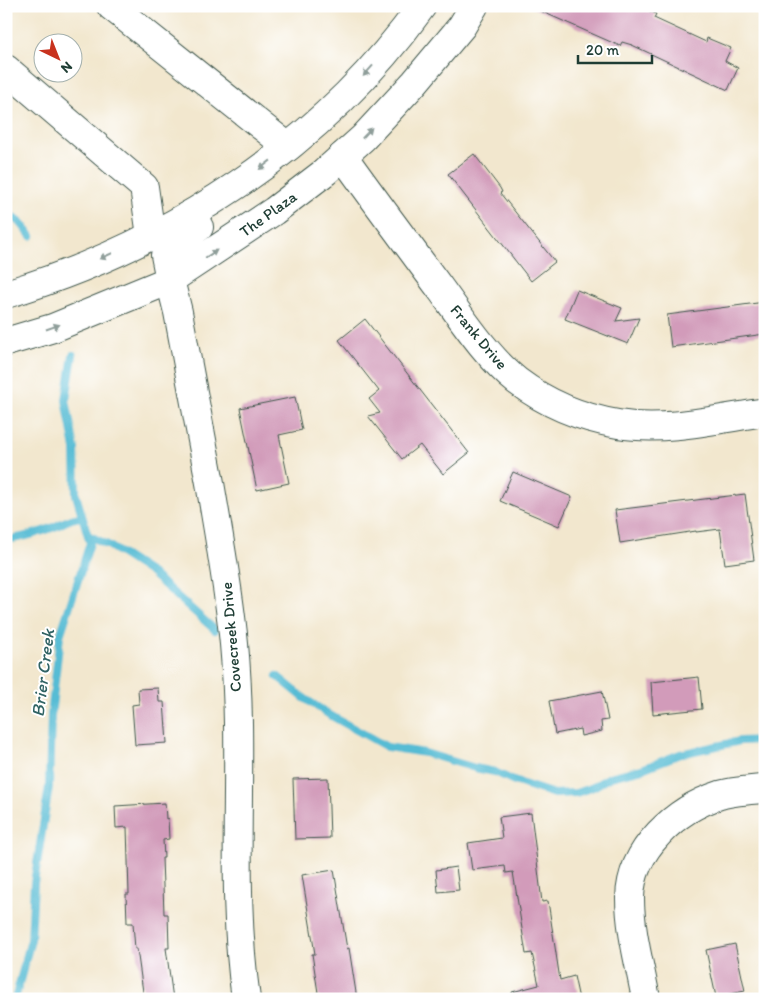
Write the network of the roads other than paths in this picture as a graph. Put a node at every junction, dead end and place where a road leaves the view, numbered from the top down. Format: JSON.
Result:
{"nodes":[{"id":1,"x":111,"y":6,"type":"edge"},
{"id":2,"x":422,"y":6,"type":"edge"},
{"id":3,"x":474,"y":6,"type":"edge"},
{"id":4,"x":6,"y":70,"type":"edge"},
{"id":5,"x":288,"y":147,"type":"junction"},
{"id":6,"x":343,"y":156,"type":"junction"},
{"id":7,"x":242,"y":182,"type":"junction"},
{"id":8,"x":151,"y":236,"type":"junction"},
{"id":9,"x":170,"y":280,"type":"junction"},
{"id":10,"x":6,"y":294,"type":"edge"},
{"id":11,"x":6,"y":342,"type":"edge"},
{"id":12,"x":765,"y":412,"type":"edge"},
{"id":13,"x":765,"y":789,"type":"edge"},
{"id":14,"x":246,"y":999,"type":"edge"},
{"id":15,"x":646,"y":999,"type":"edge"}],
"edges":[{"from":1,"to":5,"type":"street"},
{"from":2,"to":5,"type":"street","one_way":true},
{"from":6,"to":3,"type":"street","name":"The Plaza","one_way":true},
{"from":4,"to":8,"type":"street"},
{"from":5,"to":7,"type":"street","one_way":true},
{"from":9,"to":6,"type":"street","name":"The Plaza","one_way":true},
{"from":6,"to":12,"type":"street","name":"Frank Drive"},
{"from":7,"to":8,"type":"street"},
{"from":7,"to":9,"type":"street","name":"Covecreek Drive"},
{"from":8,"to":10,"type":"street","one_way":true},
{"from":11,"to":9,"type":"street","name":"The Plaza","one_way":true},
{"from":9,"to":14,"type":"street","name":"Covecreek Drive"},
{"from":13,"to":15,"type":"street"}]}
